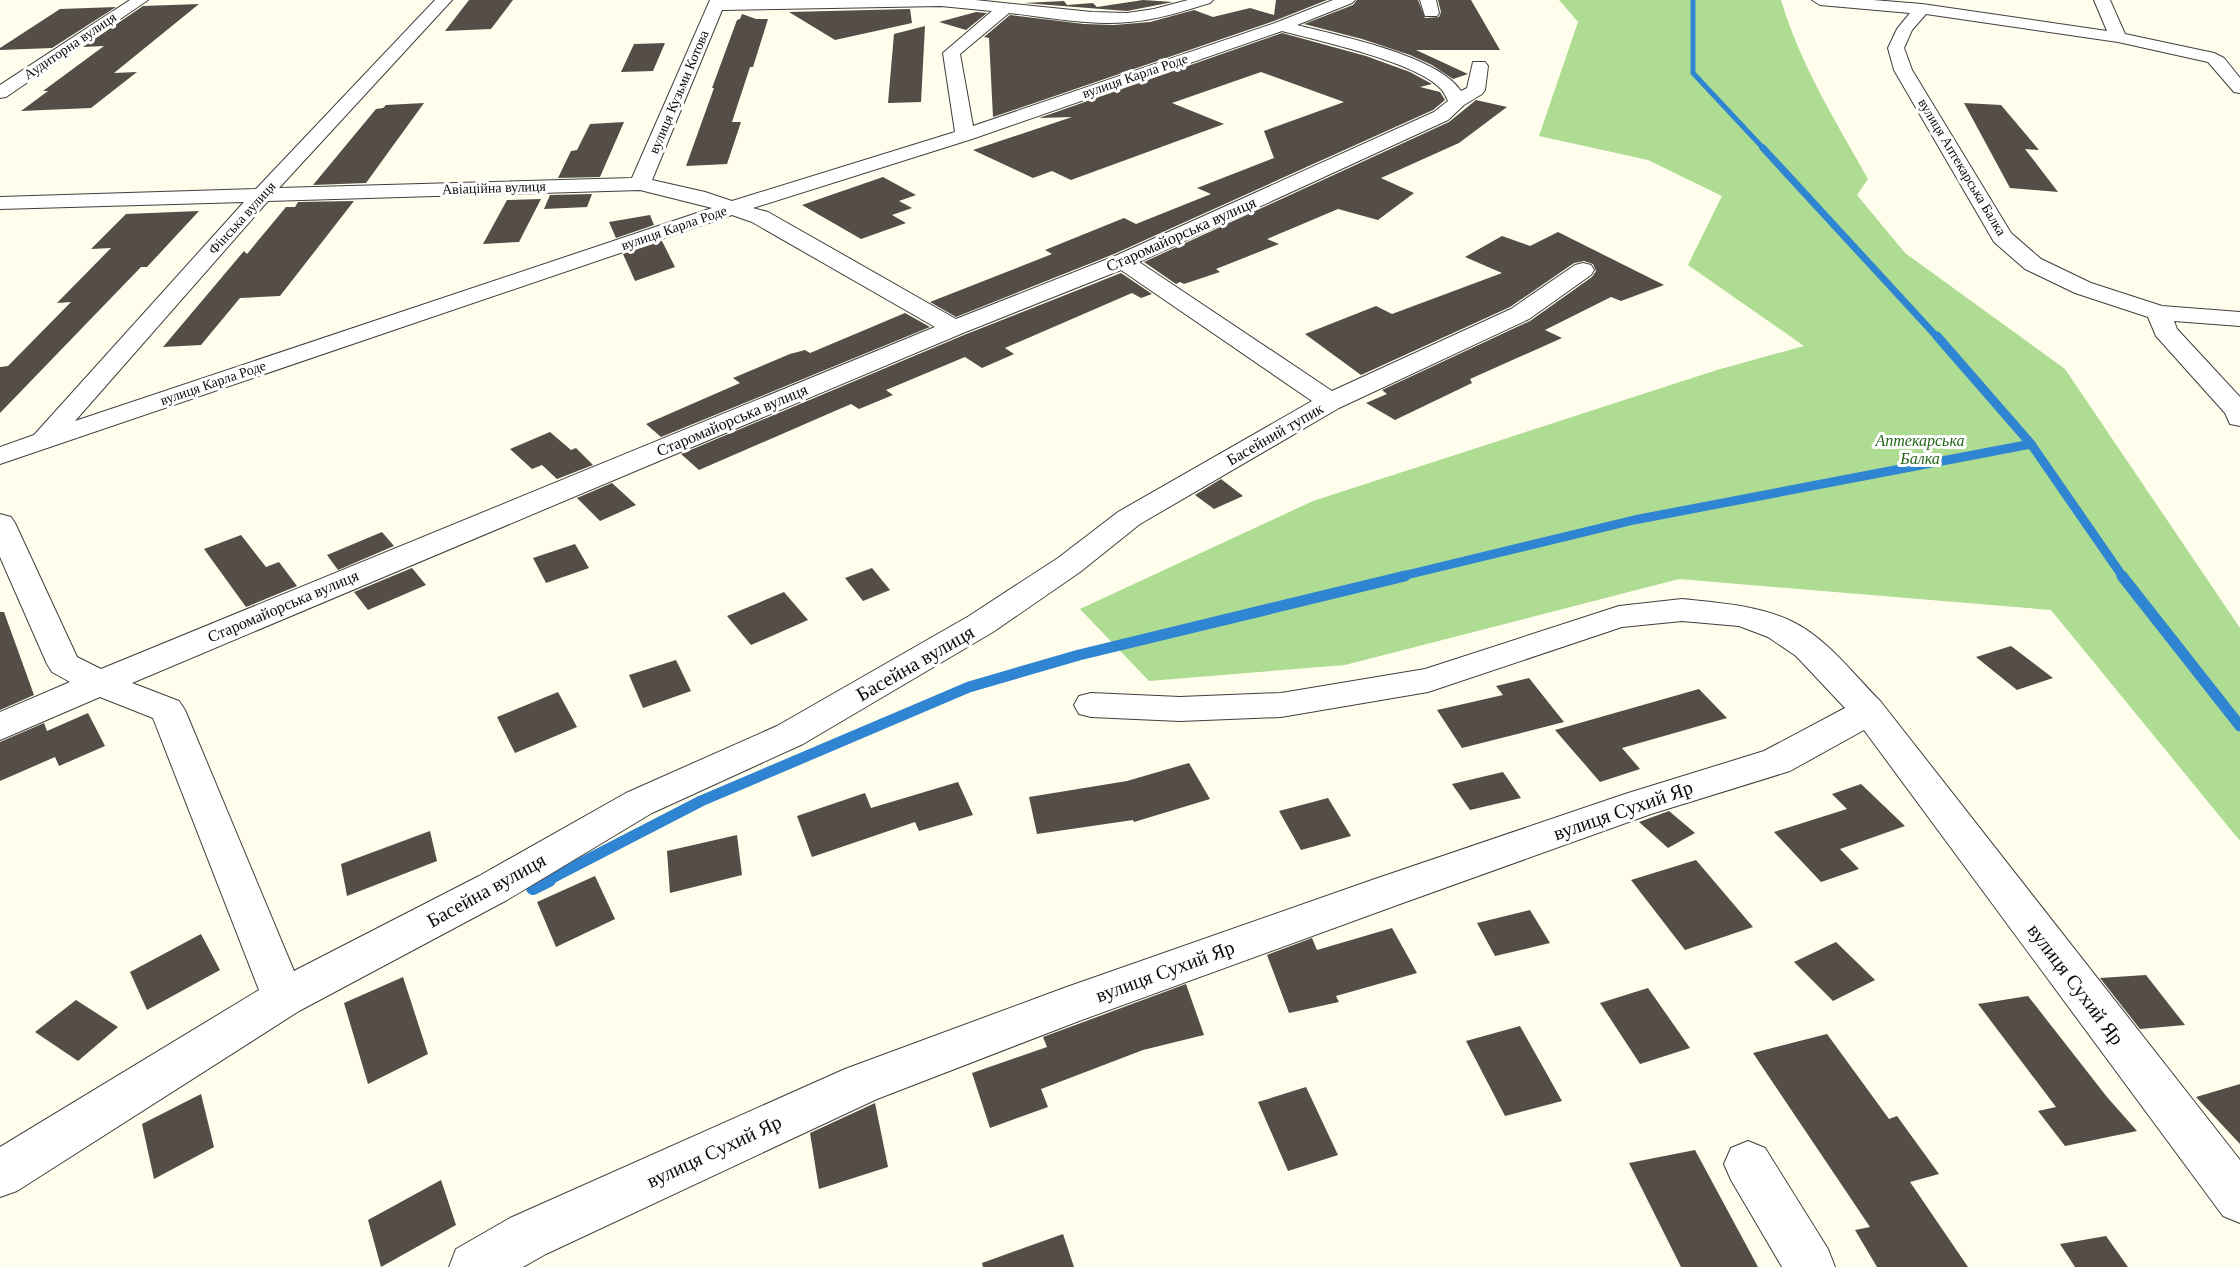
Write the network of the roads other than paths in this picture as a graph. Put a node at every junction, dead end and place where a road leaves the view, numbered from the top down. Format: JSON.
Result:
{"nodes":[{"id":1,"x":140,"y":0,"type":"edge"},
{"id":2,"x":444,"y":0,"type":"edge"},
{"id":3,"x":1072,"y":0,"type":"edge"},
{"id":4,"x":1205,"y":0,"type":"edge"},
{"id":5,"x":1347,"y":0,"type":"edge"},
{"id":6,"x":1820,"y":0,"type":"edge"},
{"id":7,"x":2102,"y":0,"type":"edge"},
{"id":8,"x":717,"y":3,"type":"edge"},
{"id":9,"x":1005,"y":8,"type":"junction"},
{"id":10,"x":1971,"y":8,"type":"edge"},
{"id":11,"x":1922,"y":9,"type":"junction"},
{"id":12,"x":1079,"y":15,"type":"junction"},
{"id":13,"x":1281,"y":26,"type":"junction"},
{"id":14,"x":2118,"y":37,"type":"junction"},
{"id":15,"x":1479,"y":66,"type":"dead end"},
{"id":16,"x":2240,"y":88,"type":"edge"},
{"id":17,"x":0,"y":93,"type":"edge"},
{"id":18,"x":1456,"y":100,"type":"junction"},
{"id":19,"x":965,"y":135,"type":"junction"},
{"id":20,"x":640,"y":184,"type":"junction"},
{"id":21,"x":263,"y":194,"type":"junction"},
{"id":22,"x":0,"y":203,"type":"edge"},
{"id":23,"x":734,"y":207,"type":"junction"},
{"id":24,"x":1123,"y":261,"type":"junction"},
{"id":25,"x":1583,"y":270,"type":"dead end"},
{"id":26,"x":2159,"y":313,"type":"junction"},
{"id":27,"x":2240,"y":319,"type":"edge"},
{"id":28,"x":954,"y":328,"type":"junction"},
{"id":29,"x":1330,"y":402,"type":"junction"},
{"id":30,"x":2240,"y":418,"type":"edge"},
{"id":31,"x":44,"y":440,"type":"junction"},
{"id":32,"x":0,"y":456,"type":"edge"},
{"id":33,"x":0,"y":523,"type":"edge"},
{"id":34,"x":981,"y":624,"type":"joint"},
{"id":35,"x":99,"y":683,"type":"junction"},
{"id":36,"x":1091,"y":705,"type":"dead end"},
{"id":37,"x":1869,"y":711,"type":"junction"},
{"id":38,"x":0,"y":727,"type":"edge"},
{"id":39,"x":284,"y":998,"type":"junction"},
{"id":40,"x":1748,"y":1164,"type":"dead end"},
{"id":41,"x":0,"y":1174,"type":"edge"},
{"id":42,"x":2240,"y":1199,"type":"edge"},
{"id":43,"x":474,"y":1267,"type":"edge"},
{"id":44,"x":1810,"y":1267,"type":"edge"}],
"edges":[{"from":1,"to":17,"type":"street","name":"Аудиторна вулиця"},
{"from":2,"to":21,"type":"street","name":"Фінська вулиця"},
{"from":3,"to":12,"type":"street"},
{"from":4,"to":12,"type":"street"},
{"from":5,"to":13,"type":"street","name":"вулиця Карла Роде"},
{"from":6,"to":11,"type":"street"},
{"from":7,"to":14,"type":"street"},
{"from":8,"to":9,"type":"street"},
{"from":8,"to":20,"type":"street","name":"вулиця Кузьми Котова"},
{"from":9,"to":12,"type":"street"},
{"from":9,"to":19,"type":"street"},
{"from":10,"to":11,"type":"street"},
{"from":10,"to":14,"type":"street"},
{"from":11,"to":26,"type":"street","name":"вулиця Аптекарська Балка"},
{"from":13,"to":18,"type":"street"},
{"from":13,"to":19,"type":"street","name":"вулиця Карла Роде"},
{"from":14,"to":16,"type":"street"},
{"from":15,"to":18,"type":"street","name":"Старомайорська вулиця"},
{"from":18,"to":24,"type":"street","name":"Старомайорська вулиця"},
{"from":19,"to":23,"type":"street","name":"вулиця Карла Роде"},
{"from":20,"to":21,"type":"street","name":"Авіаційна вулиця"},
{"from":20,"to":23,"type":"street","name":"Авіаційна вулиця"},
{"from":21,"to":22,"type":"street","name":"Авіаційна вулиця"},
{"from":21,"to":31,"type":"street","name":"Фінська вулиця"},
{"from":23,"to":28,"type":"street","name":"Авіаційна вулиця"},
{"from":23,"to":31,"type":"street","name":"вулиця Карла Роде"},
{"from":24,"to":28,"type":"street","name":"Старомайорська вулиця"},
{"from":24,"to":29,"type":"street"},
{"from":25,"to":29,"type":"street","name":"Басейний тупик"},
{"from":26,"to":27,"type":"street"},
{"from":26,"to":30,"type":"street"},
{"from":28,"to":35,"type":"street","name":"Старомайорська вулиця"},
{"from":29,"to":34,"type":"street","name":"Басейний тупик"},
{"from":31,"to":32,"type":"street","name":"вулиця Карла Роде"},
{"from":33,"to":35,"type":"street"},
{"from":34,"to":39,"type":"street","name":"Басейна вулиця"},
{"from":35,"to":38,"type":"street","name":"Старомайорська вулиця"},
{"from":35,"to":39,"type":"street"},
{"from":36,"to":37,"type":"street","name":"вулиця Сухий Яр"},
{"from":37,"to":42,"type":"street","name":"вулиця Сухий Яр"},
{"from":37,"to":43,"type":"street","name":"вулиця Сухий Яр"},
{"from":39,"to":41,"type":"street","name":"Басейна вулиця"},
{"from":40,"to":44,"type":"street"}]}
